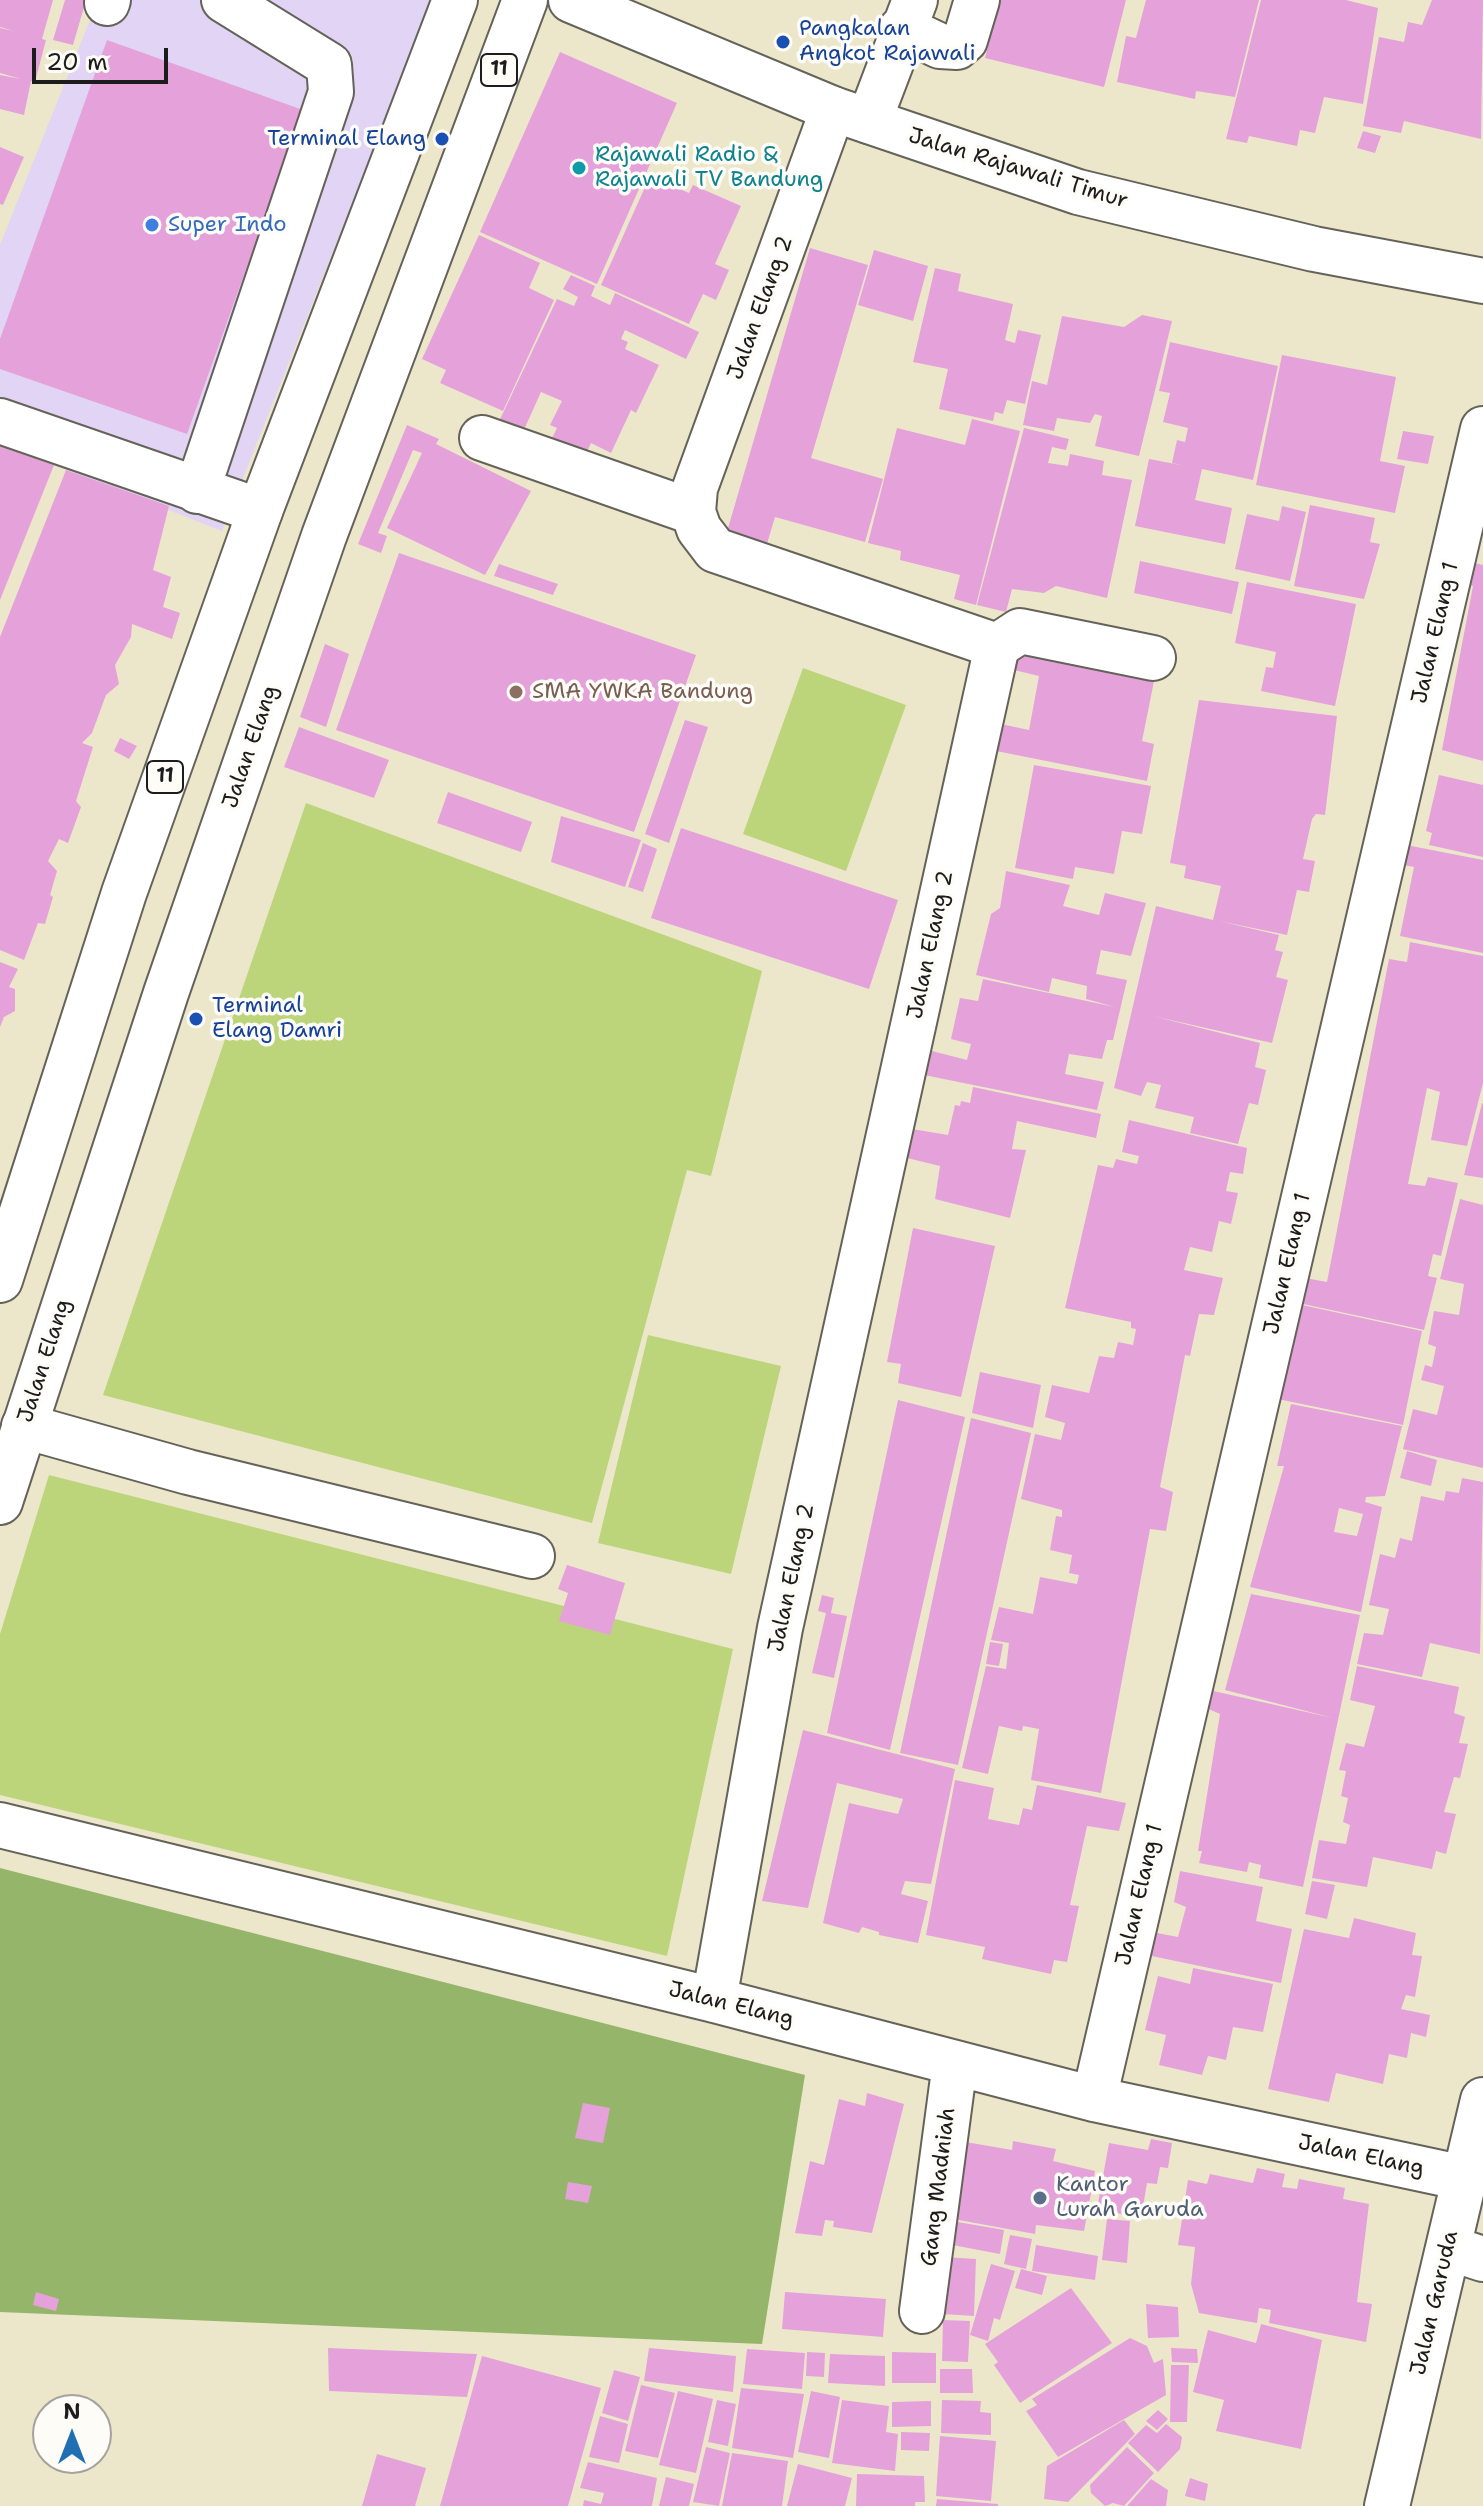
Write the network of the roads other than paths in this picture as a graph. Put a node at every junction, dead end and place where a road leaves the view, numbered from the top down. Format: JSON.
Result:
{"nodes":[{"id":1,"x":224,"y":0,"type":"edge"},
{"id":2,"x":455,"y":0,"type":"edge"},
{"id":3,"x":525,"y":0,"type":"edge"},
{"id":4,"x":571,"y":0,"type":"edge"},
{"id":5,"x":977,"y":0,"type":"edge"},
{"id":6,"x":908,"y":14,"type":"edge"},
{"id":7,"x":851,"y":115,"type":"junction"},
{"id":8,"x":1483,"y":281,"type":"edge"},
{"id":9,"x":0,"y":421,"type":"edge"},
{"id":10,"x":1483,"y":429,"type":"edge"},
{"id":11,"x":482,"y":438,"type":"dead end"},
{"id":12,"x":197,"y":491,"type":"junction"},
{"id":13,"x":260,"y":511,"type":"junction"},
{"id":14,"x":693,"y":512,"type":"junction"},
{"id":15,"x":997,"y":646,"type":"junction"},
{"id":16,"x":1153,"y":658,"type":"dead end"},
{"id":17,"x":0,"y":1280,"type":"edge"},
{"id":18,"x":24,"y":1426,"type":"junction"},
{"id":19,"x":0,"y":1502,"type":"edge"},
{"id":20,"x":532,"y":1556,"type":"dead end"},
{"id":21,"x":0,"y":1825,"type":"edge"},
{"id":22,"x":714,"y":2000,"type":"junction"},
{"id":23,"x":955,"y":2063,"type":"junction"},
{"id":24,"x":1094,"y":2099,"type":"junction"},
{"id":25,"x":1480,"y":2123,"type":"edge"},
{"id":26,"x":1464,"y":2178,"type":"junction"},
{"id":27,"x":1466,"y":2254,"type":"edge"},
{"id":28,"x":922,"y":2311,"type":"dead end"},
{"id":29,"x":1387,"y":2506,"type":"edge"}],
"edges":[{"from":1,"to":12,"type":"main road"},
{"from":2,"to":13,"type":"main road","number":"11"},
{"from":3,"to":18,"type":"main road","name":"Jalan Elang","number":"11"},
{"from":4,"to":7,"type":"main road","name":"Jalan Rajawali Timur"},
{"from":5,"to":6,"type":"main road"},
{"from":6,"to":7,"type":"main road","name":"Jalan Elang 2"},
{"from":7,"to":8,"type":"main road","name":"Jalan Rajawali Timur"},
{"from":7,"to":14,"type":"main road","name":"Jalan Elang 2"},
{"from":9,"to":12,"type":"main road"},
{"from":10,"to":24,"type":"main road","name":"Jalan Elang 1"},
{"from":11,"to":14,"type":"main road"},
{"from":12,"to":13,"type":"main road"},
{"from":13,"to":17,"type":"main road","number":"11"},
{"from":14,"to":15,"type":"main road"},
{"from":15,"to":16,"type":"main road"},
{"from":15,"to":22,"type":"main road","name":"Jalan Elang 2"},
{"from":18,"to":19,"type":"main road","name":"Jalan Elang","number":"11"},
{"from":18,"to":20,"type":"main road"},
{"from":21,"to":22,"type":"main road","name":"Jalan Elang"},
{"from":22,"to":23,"type":"main road","name":"Jalan Elang"},
{"from":23,"to":24,"type":"main road","name":"Jalan Elang"},
{"from":23,"to":28,"type":"main road","name":"Gang Madniah"},
{"from":24,"to":26,"type":"main road","name":"Jalan Elang"},
{"from":25,"to":26,"type":"main road","name":"Jalan Garuda"},
{"from":26,"to":27,"type":"main road","name":"Jalan Garuda"},
{"from":27,"to":29,"type":"main road","name":"Jalan Garuda"}]}
